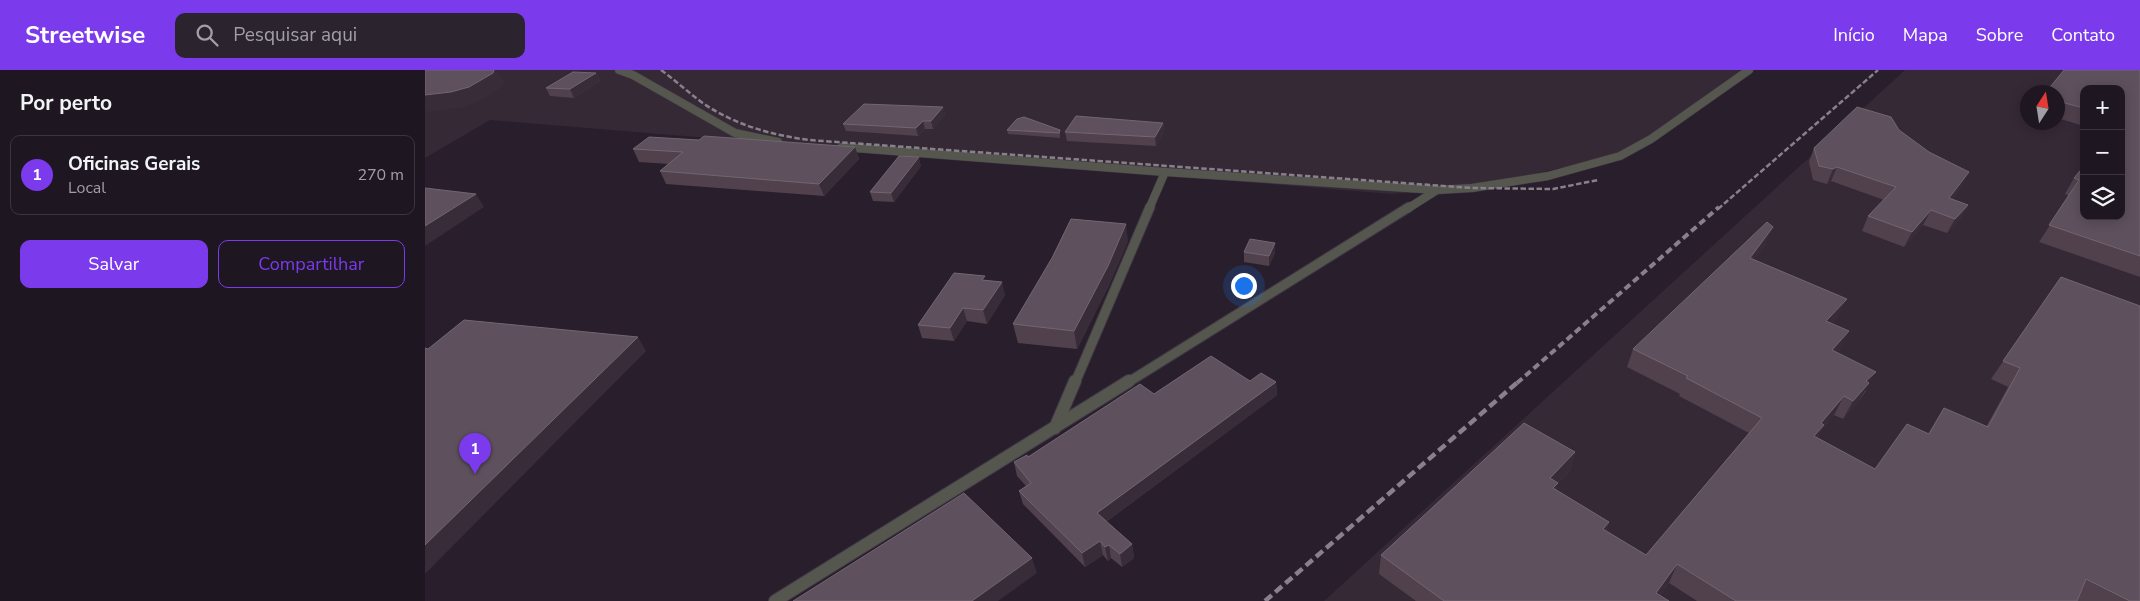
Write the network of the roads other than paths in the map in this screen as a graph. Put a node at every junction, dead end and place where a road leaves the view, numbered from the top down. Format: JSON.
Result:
{"nodes":[{"id":1,"x":619,"y":70,"type":"edge"},
{"id":2,"x":1749,"y":70,"type":"edge"},
{"id":3,"x":791,"y":143,"type":"edge"},
{"id":4,"x":830,"y":146,"type":"edge"},
{"id":5,"x":1165,"y":172,"type":"junction"},
{"id":6,"x":1437,"y":190,"type":"junction"},
{"id":7,"x":1055,"y":428,"type":"junction"},
{"id":8,"x":775,"y":601,"type":"edge"}],
"edges":[{"from":1,"to":3,"type":"lane"},
{"from":2,"to":6,"type":"lane"},
{"from":4,"to":5,"type":"lane"},
{"from":5,"to":6,"type":"lane"},
{"from":5,"to":7,"type":"lane"},
{"from":6,"to":7,"type":"lane"},
{"from":7,"to":8,"type":"lane"}]}
